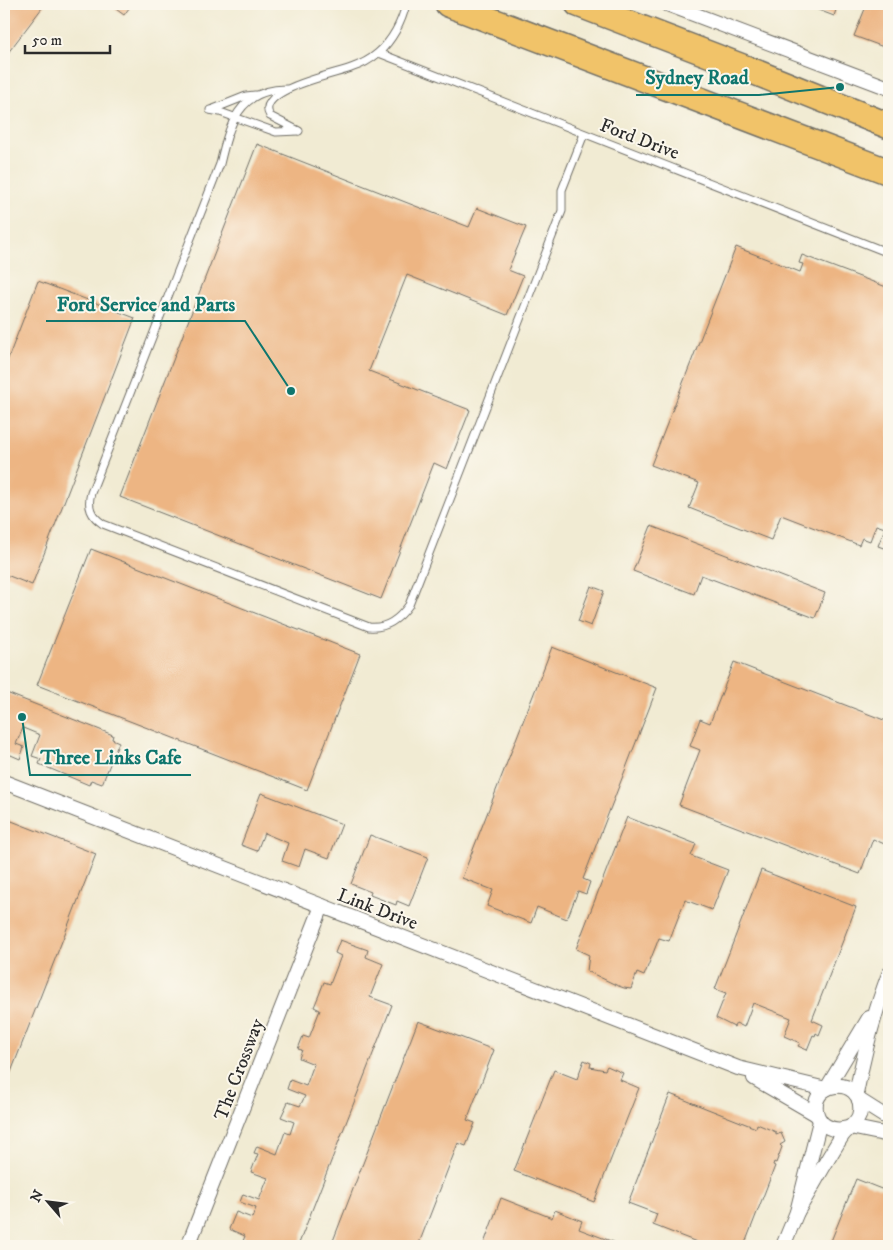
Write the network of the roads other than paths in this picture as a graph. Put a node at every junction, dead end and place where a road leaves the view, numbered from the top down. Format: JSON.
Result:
{"nodes":[{"id":1,"x":406,"y":4,"type":"edge"},
{"id":2,"x":448,"y":4,"type":"edge"},
{"id":3,"x":578,"y":4,"type":"edge"},
{"id":4,"x":667,"y":4,"type":"edge"},
{"id":5,"x":379,"y":53,"type":"junction"},
{"id":6,"x":889,"y":88,"type":"edge"},
{"id":7,"x":286,"y":89,"type":"junction"},
{"id":8,"x":260,"y":95,"type":"junction"},
{"id":9,"x":270,"y":116,"type":"junction"},
{"id":10,"x":234,"y":117,"type":"junction"},
{"id":11,"x":889,"y":126,"type":"edge"},
{"id":12,"x":263,"y":128,"type":"junction"},
{"id":13,"x":584,"y":134,"type":"junction"},
{"id":14,"x":889,"y":172,"type":"edge"},
{"id":15,"x":889,"y":253,"type":"edge"},
{"id":16,"x":4,"y":782,"type":"edge"},
{"id":17,"x":322,"y":906,"type":"junction"},
{"id":18,"x":889,"y":974,"type":"edge"},
{"id":19,"x":878,"y":1002,"type":"junction"},
{"id":20,"x":738,"y":1068,"type":"junction"},
{"id":21,"x":826,"y":1089,"type":"junction"},
{"id":22,"x":858,"y":1097,"type":"junction"},
{"id":23,"x":818,"y":1118,"type":"junction"},
{"id":24,"x":889,"y":1119,"type":"edge"},
{"id":25,"x":848,"y":1128,"type":"junction"},
{"id":26,"x":889,"y":1135,"type":"edge"},
{"id":27,"x":797,"y":1212,"type":"junction"},
{"id":28,"x":188,"y":1246,"type":"edge"},
{"id":29,"x":783,"y":1246,"type":"edge"}],
"edges":[{"from":1,"to":5,"type":"lane"},
{"from":2,"to":14,"type":"highway"},
{"from":3,"to":11,"type":"highway"},
{"from":4,"to":6,"type":"street"},
{"from":5,"to":7,"type":"lane"},
{"from":5,"to":13,"type":"lane","name":"Ford Drive"},
{"from":7,"to":8,"type":"lane"},
{"from":7,"to":9,"type":"lane"},
{"from":8,"to":10,"type":"lane"},
{"from":8,"to":10,"type":"lane"},
{"from":9,"to":12,"type":"lane"},
{"from":9,"to":12,"type":"lane"},
{"from":10,"to":12,"type":"lane"},
{"from":10,"to":13,"type":"lane"},
{"from":13,"to":15,"type":"lane","name":"Ford Drive"},
{"from":16,"to":17,"type":"street","name":"Link Drive"},
{"from":17,"to":20,"type":"street","name":"Link Drive"},
{"from":17,"to":28,"type":"street","name":"The Crossway"},
{"from":18,"to":19,"type":"street"},
{"from":19,"to":21,"type":"street"},
{"from":19,"to":22,"type":"street"},
{"from":20,"to":21,"type":"street","name":"Link Drive"},
{"from":20,"to":23,"type":"street","name":"Link Drive"},
{"from":21,"to":22,"type":"street"},
{"from":21,"to":23,"type":"street"},
{"from":22,"to":24,"type":"street"},
{"from":22,"to":25,"type":"street"},
{"from":23,"to":25,"type":"street"},
{"from":23,"to":27,"type":"street"},
{"from":25,"to":26,"type":"street"},
{"from":25,"to":27,"type":"street"},
{"from":27,"to":29,"type":"street"}]}
